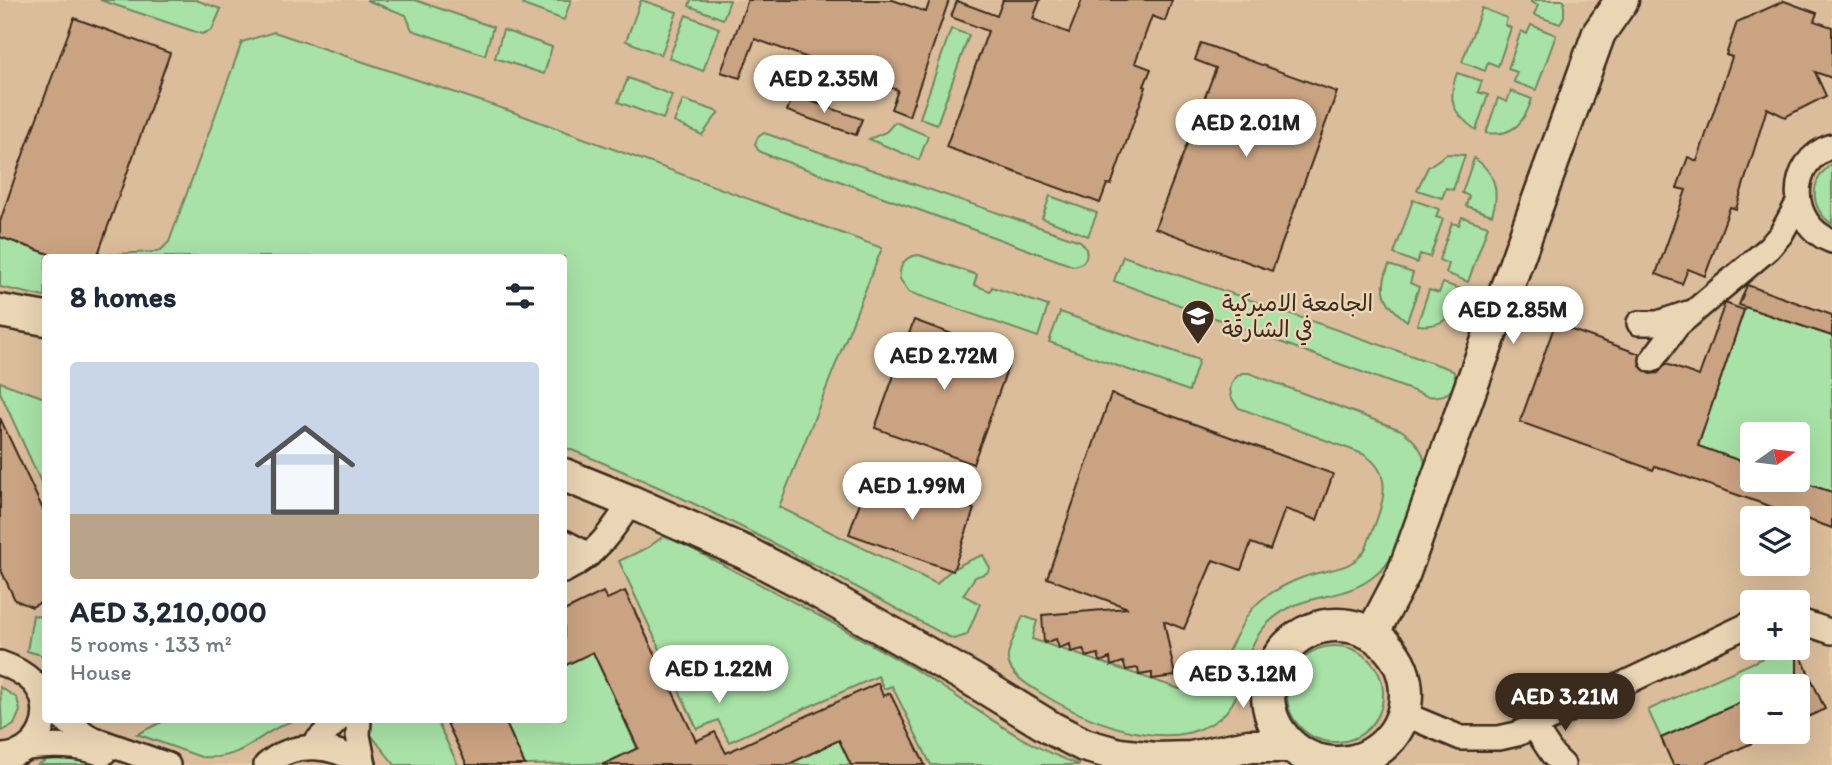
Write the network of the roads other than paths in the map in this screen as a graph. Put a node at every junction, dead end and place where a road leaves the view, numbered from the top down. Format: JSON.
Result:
{"nodes":[{"id":1,"x":1600,"y":0,"type":"edge"},
{"id":2,"x":1622,"y":0,"type":"edge"},
{"id":3,"x":1599,"y":33,"type":"junction"},
{"id":4,"x":1832,"y":146,"type":"edge"},
{"id":5,"x":1798,"y":203,"type":"junction"},
{"id":6,"x":1824,"y":237,"type":"edge"},
{"id":7,"x":1769,"y":248,"type":"junction"},
{"id":8,"x":1694,"y":310,"type":"junction"},
{"id":9,"x":0,"y":311,"type":"edge"},
{"id":10,"x":42,"y":317,"type":"edge"},
{"id":11,"x":1639,"y":323,"type":"dead end"},
{"id":12,"x":1652,"y":360,"type":"dead end"},
{"id":13,"x":567,"y":476,"type":"edge"},
{"id":14,"x":631,"y":502,"type":"junction"},
{"id":15,"x":567,"y":544,"type":"edge"},
{"id":16,"x":589,"y":555,"type":"junction"},
{"id":17,"x":567,"y":568,"type":"edge"},
{"id":18,"x":1810,"y":624,"type":"edge"},
{"id":19,"x":1740,"y":629,"type":"edge"},
{"id":20,"x":1832,"y":632,"type":"edge"},
{"id":21,"x":1372,"y":634,"type":"junction"},
{"id":22,"x":0,"y":663,"type":"edge"},
{"id":23,"x":42,"y":695,"type":"edge"},
{"id":24,"x":1269,"y":705,"type":"junction"},
{"id":25,"x":1404,"y":714,"type":"junction"},
{"id":26,"x":44,"y":723,"type":"edge"},
{"id":27,"x":69,"y":723,"type":"edge"},
{"id":28,"x":335,"y":723,"type":"edge"},
{"id":29,"x":359,"y":723,"type":"edge"},
{"id":30,"x":1535,"y":727,"type":"junction"},
{"id":31,"x":1291,"y":746,"type":"junction"},
{"id":32,"x":311,"y":747,"type":"junction"},
{"id":33,"x":27,"y":748,"type":"junction"},
{"id":34,"x":1227,"y":751,"type":"junction"},
{"id":35,"x":0,"y":756,"type":"edge"},
{"id":36,"x":1332,"y":764,"type":"edge"},
{"id":37,"x":133,"y":765,"type":"edge"},
{"id":38,"x":168,"y":765,"type":"edge"},
{"id":39,"x":266,"y":765,"type":"edge"},
{"id":40,"x":364,"y":765,"type":"edge"},
{"id":41,"x":1563,"y":765,"type":"edge"}],
"edges":[{"from":1,"to":3,"type":"street"},
{"from":2,"to":3,"type":"street"},
{"from":3,"to":21,"type":"street"},
{"from":4,"to":5,"type":"street"},
{"from":5,"to":6,"type":"street"},
{"from":5,"to":7,"type":"street"},
{"from":6,"to":7,"type":"street"},
{"from":7,"to":8,"type":"street"},
{"from":8,"to":11,"type":"street"},
{"from":8,"to":12,"type":"street"},
{"from":9,"to":10,"type":"street"},
{"from":13,"to":14,"type":"street"},
{"from":14,"to":16,"type":"street"},
{"from":14,"to":34,"type":"street"},
{"from":15,"to":16,"type":"street"},
{"from":16,"to":17,"type":"street"},
{"from":18,"to":20,"type":"street"},
{"from":19,"to":30,"type":"street"},
{"from":21,"to":24,"type":"street"},
{"from":21,"to":25,"type":"street"},
{"from":22,"to":23,"type":"street"},
{"from":24,"to":31,"type":"street"},
{"from":24,"to":34,"type":"street"},
{"from":25,"to":30,"type":"street"},
{"from":25,"to":36,"type":"street"},
{"from":26,"to":33,"type":"street"},
{"from":27,"to":38,"type":"street"},
{"from":28,"to":32,"type":"street"},
{"from":29,"to":40,"type":"street"},
{"from":30,"to":41,"type":"street"},
{"from":31,"to":34,"type":"street"},
{"from":31,"to":36,"type":"street"},
{"from":32,"to":39,"type":"street"},
{"from":32,"to":40,"type":"street"},
{"from":33,"to":35,"type":"street"},
{"from":33,"to":37,"type":"street"}]}
